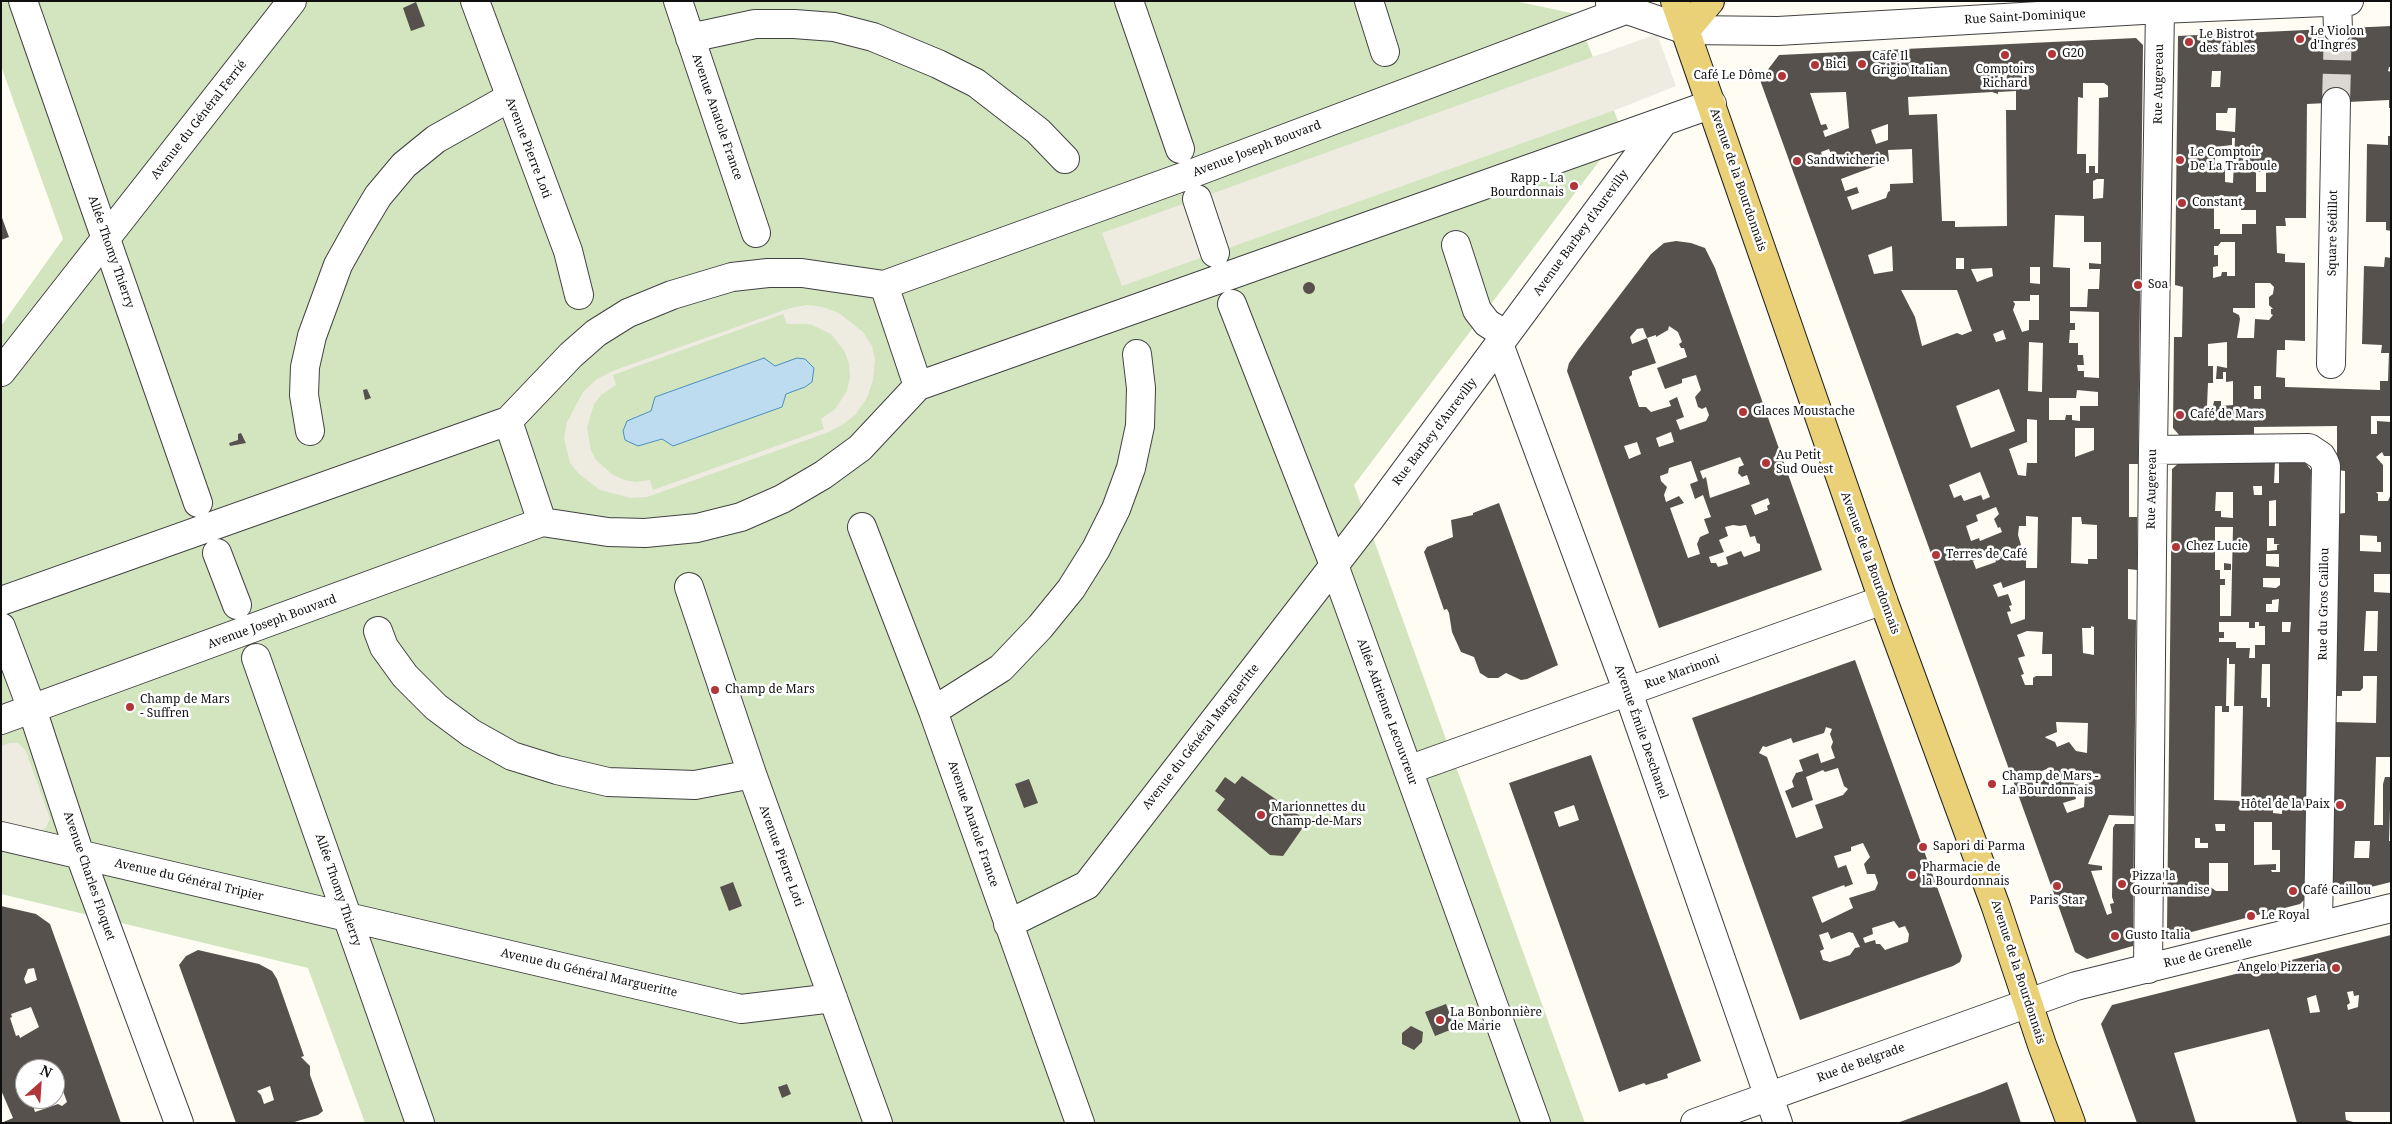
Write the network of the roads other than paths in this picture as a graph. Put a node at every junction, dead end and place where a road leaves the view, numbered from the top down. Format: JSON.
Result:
{"nodes":[{"id":1,"x":23,"y":1,"type":"edge"},
{"id":2,"x":292,"y":1,"type":"edge"},
{"id":3,"x":475,"y":1,"type":"edge"},
{"id":4,"x":678,"y":1,"type":"edge"},
{"id":5,"x":1129,"y":1,"type":"edge"},
{"id":6,"x":1369,"y":1,"type":"edge"},
{"id":7,"x":1597,"y":1,"type":"edge"},
{"id":8,"x":1675,"y":1,"type":"edge"},
{"id":9,"x":1710,"y":1,"type":"edge"},
{"id":10,"x":2349,"y":1,"type":"edge"},
{"id":11,"x":2337,"y":2,"type":"edge"},
{"id":12,"x":1628,"y":9,"type":"junction"},
{"id":13,"x":2160,"y":9,"type":"junction"},
{"id":14,"x":2338,"y":29,"type":"tunnel mouth"},
{"id":15,"x":1686,"y":30,"type":"junction"},
{"id":16,"x":690,"y":38,"type":"junction"},
{"id":17,"x":1385,"y":52,"type":"dead end"},
{"id":18,"x":509,"y":98,"type":"junction"},
{"id":19,"x":2336,"y":102,"type":"tunnel mouth"},
{"id":20,"x":1712,"y":104,"type":"junction"},
{"id":21,"x":1664,"y":121,"type":"junction"},
{"id":22,"x":1180,"y":149,"type":"dead end"},
{"id":23,"x":1065,"y":159,"type":"dead end"},
{"id":24,"x":1197,"y":199,"type":"dead end"},
{"id":25,"x":756,"y":233,"type":"dead end"},
{"id":26,"x":107,"y":238,"type":"junction"},
{"id":27,"x":1456,"y":245,"type":"dead end"},
{"id":28,"x":1215,"y":253,"type":"dead end"},
{"id":29,"x":884,"y":285,"type":"junction"},
{"id":30,"x":579,"y":295,"type":"dead end"},
{"id":31,"x":1232,"y":304,"type":"dead end"},
{"id":32,"x":1503,"y":340,"type":"junction"},
{"id":33,"x":1137,"y":354,"type":"dead end"},
{"id":34,"x":2331,"y":364,"type":"dead end"},
{"id":35,"x":1,"y":372,"type":"edge"},
{"id":36,"x":918,"y":386,"type":"junction"},
{"id":37,"x":508,"y":421,"type":"junction"},
{"id":38,"x":310,"y":432,"type":"dead end"},
{"id":39,"x":2153,"y":450,"type":"junction"},
{"id":40,"x":198,"y":503,"type":"dead end"},
{"id":41,"x":1370,"y":519,"type":"joint"},
{"id":42,"x":542,"y":522,"type":"junction"},
{"id":43,"x":862,"y":527,"type":"dead end"},
{"id":44,"x":217,"y":553,"type":"dead end"},
{"id":45,"x":1334,"y":564,"type":"junction"},
{"id":46,"x":689,"y":587,"type":"dead end"},
{"id":47,"x":1883,"y":600,"type":"junction"},
{"id":48,"x":1,"y":601,"type":"edge"},
{"id":49,"x":237,"y":606,"type":"dead end"},
{"id":50,"x":1,"y":628,"type":"edge"},
{"id":51,"x":378,"y":631,"type":"dead end"},
{"id":52,"x":256,"y":658,"type":"dead end"},
{"id":53,"x":1628,"y":692,"type":"junction"},
{"id":54,"x":32,"y":709,"type":"junction"},
{"id":55,"x":933,"y":711,"type":"junction"},
{"id":56,"x":1,"y":720,"type":"edge"},
{"id":57,"x":1408,"y":770,"type":"junction"},
{"id":58,"x":752,"y":774,"type":"junction"},
{"id":59,"x":1,"y":836,"type":"edge"},
{"id":60,"x":80,"y":855,"type":"junction"},
{"id":61,"x":2391,"y":908,"type":"edge"},
{"id":62,"x":347,"y":917,"type":"junction"},
{"id":63,"x":1008,"y":924,"type":"junction"},
{"id":64,"x":2318,"y":925,"type":"junction"},
{"id":65,"x":2148,"y":968,"type":"junction"},
{"id":66,"x":833,"y":998,"type":"junction"},
{"id":67,"x":2027,"y":1002,"type":"junction"},
{"id":68,"x":1769,"y":1097,"type":"junction"},
{"id":69,"x":179,"y":1123,"type":"edge"},
{"id":70,"x":420,"y":1123,"type":"edge"},
{"id":71,"x":878,"y":1123,"type":"edge"},
{"id":72,"x":1080,"y":1123,"type":"edge"},
{"id":73,"x":1536,"y":1123,"type":"edge"},
{"id":74,"x":1695,"y":1123,"type":"edge"},
{"id":75,"x":1778,"y":1123,"type":"edge"},
{"id":76,"x":2071,"y":1123,"type":"edge"}],
"edges":[{"from":1,"to":26,"type":"street","name":"Allée Thomy Thierry"},
{"from":2,"to":26,"type":"street","name":"Avenue du Général Ferrié"},
{"from":3,"to":18,"type":"street","name":"Avenue Pierre Loti"},
{"from":4,"to":16,"type":"street","name":"Avenue Anatole France"},
{"from":5,"to":22,"type":"street"},
{"from":6,"to":17,"type":"street"},
{"from":7,"to":12,"type":"street","name":"Rue Saint-Dominique"},
{"from":8,"to":15,"type":"main road","name":"Avenue de la Bourdonnais"},
{"from":9,"to":15,"type":"main road"},
{"from":10,"to":11,"type":"street","name":"Rue Saint-Dominique"},
{"from":11,"to":13,"type":"street","name":"Rue Saint-Dominique"},
{"from":11,"to":14,"type":"street"},
{"from":12,"to":15,"type":"street","name":"Rue Saint-Dominique"},
{"from":12,"to":29,"type":"street","name":"Avenue Joseph Bouvard"},
{"from":13,"to":15,"type":"street","name":"Rue Saint-Dominique"},
{"from":13,"to":39,"type":"street","name":"Rue Augereau"},
{"from":15,"to":20,"type":"main road","name":"Avenue de la Bourdonnais"},
{"from":16,"to":23,"type":"street"},
{"from":16,"to":25,"type":"street","name":"Avenue Anatole France"},
{"from":18,"to":30,"type":"street","name":"Avenue Pierre Loti"},
{"from":18,"to":38,"type":"street"},
{"from":19,"to":34,"type":"street","name":"Square Sédillot"},
{"from":20,"to":21,"type":"street"},
{"from":20,"to":47,"type":"main road","name":"Avenue de la Bourdonnais"},
{"from":21,"to":32,"type":"street","name":"Avenue Barbey d'Aurevilly"},
{"from":21,"to":36,"type":"street"},
{"from":24,"to":28,"type":"street"},
{"from":26,"to":35,"type":"street","name":"Avenue du Général Ferrié"},
{"from":26,"to":40,"type":"street","name":"Allée Thomy Thierry"},
{"from":27,"to":32,"type":"street"},
{"from":29,"to":36,"type":"street"},
{"from":29,"to":37,"type":"street"},
{"from":31,"to":45,"type":"street","name":"Allée Adrienne Lecouvreur"},
{"from":32,"to":41,"type":"street","name":"Rue Barbey d'Aurevilly"},
{"from":32,"to":53,"type":"street","name":"Avenue Émile Deschanel"},
{"from":33,"to":55,"type":"street"},
{"from":36,"to":42,"type":"street"},
{"from":37,"to":42,"type":"street"},
{"from":37,"to":48,"type":"street"},
{"from":39,"to":64,"type":"street","name":"Rue du Gros Caillou"},
{"from":39,"to":65,"type":"street","name":"Rue Augereau"},
{"from":41,"to":45,"type":"street","name":"Avenue du Général Margueritte"},
{"from":42,"to":54,"type":"street","name":"Avenue Joseph Bouvard"},
{"from":43,"to":55,"type":"street","name":"Avenue Anatole France"},
{"from":44,"to":49,"type":"street"},
{"from":45,"to":57,"type":"street","name":"Allée Adrienne Lecouvreur"},
{"from":45,"to":63,"type":"street","name":"Avenue du Général Margueritte"},
{"from":46,"to":58,"type":"street","name":"Avenue Pierre Loti"},
{"from":47,"to":53,"type":"street","name":"Rue Marinoni"},
{"from":47,"to":67,"type":"main road","name":"Avenue de la Bourdonnais"},
{"from":50,"to":54,"type":"street","name":"Avenue Charles Floquet"},
{"from":51,"to":58,"type":"street"},
{"from":52,"to":62,"type":"street","name":"Allée Thomy Thierry"},
{"from":53,"to":57,"type":"street","name":"Rue Marinoni"},
{"from":53,"to":68,"type":"street","name":"Avenue Émile Deschanel"},
{"from":54,"to":56,"type":"street","name":"Avenue Joseph Bouvard"},
{"from":54,"to":60,"type":"street","name":"Avenue Charles Floquet"},
{"from":55,"to":63,"type":"street","name":"Avenue Anatole France"},
{"from":57,"to":73,"type":"street","name":"Allée Adrienne Lecouvreur"},
{"from":58,"to":66,"type":"street","name":"Avenue Pierre Loti"},
{"from":59,"to":60,"type":"street","name":"Avenue du Général Tripier"},
{"from":60,"to":62,"type":"street","name":"Avenue du Général Tripier"},
{"from":60,"to":69,"type":"street","name":"Avenue Charles Floquet"},
{"from":61,"to":64,"type":"street","name":"Rue de Grenelle"},
{"from":62,"to":66,"type":"street","name":"Avenue du Général Margueritte"},
{"from":62,"to":70,"type":"street","name":"Allée Thomy Thierry"},
{"from":63,"to":72,"type":"street","name":"Avenue Anatole France"},
{"from":64,"to":65,"type":"street","name":"Rue de Grenelle"},
{"from":65,"to":67,"type":"street","name":"Rue de Grenelle"},
{"from":66,"to":71,"type":"street","name":"Avenue Pierre Loti"},
{"from":67,"to":68,"type":"street","name":"Rue de Belgrade"},
{"from":67,"to":76,"type":"main road","name":"Avenue de la Bourdonnais"},
{"from":68,"to":74,"type":"street","name":"Rue de Belgrade"},
{"from":68,"to":75,"type":"street","name":"Avenue Émile Deschanel"}]}
